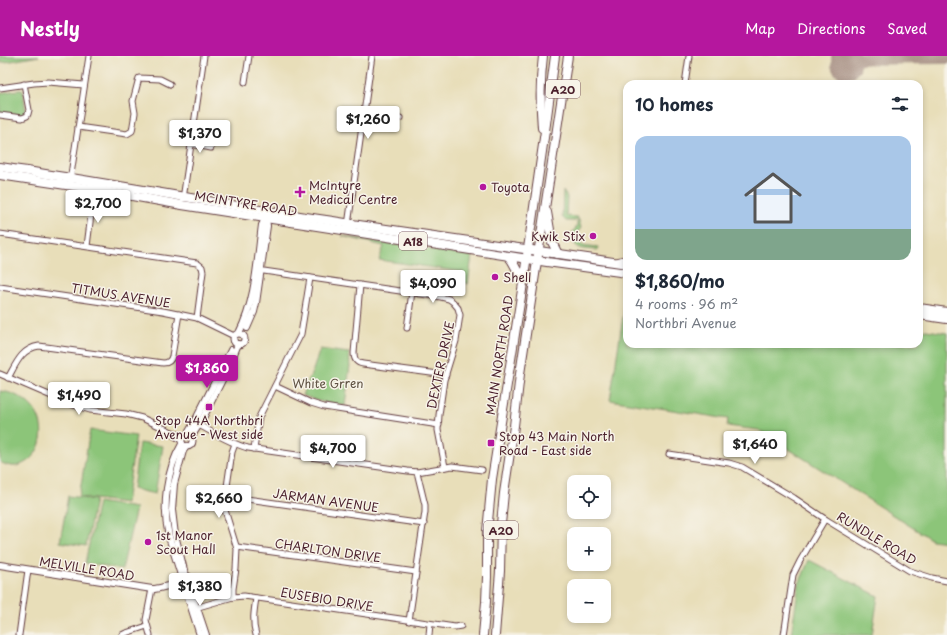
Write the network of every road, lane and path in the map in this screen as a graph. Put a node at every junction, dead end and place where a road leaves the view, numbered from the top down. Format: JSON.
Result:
{"nodes":[{"id":1,"x":89,"y":56,"type":"edge"},
{"id":2,"x":204,"y":56,"type":"edge"},
{"id":3,"x":249,"y":56,"type":"edge"},
{"id":4,"x":372,"y":56,"type":"edge"},
{"id":5,"x":543,"y":56,"type":"edge"},
{"id":6,"x":555,"y":56,"type":"edge"},
{"id":7,"x":568,"y":56,"type":"edge"},
{"id":8,"x":689,"y":56,"type":"edge"},
{"id":9,"x":686,"y":80,"type":"edge"},
{"id":10,"x":245,"y":82,"type":"dead end"},
{"id":11,"x":24,"y":84,"type":"junction"},
{"id":12,"x":170,"y":84,"type":"dead end"},
{"id":13,"x":84,"y":85,"type":"junction"},
{"id":14,"x":0,"y":88,"type":"edge"},
{"id":15,"x":363,"y":112,"type":"junction"},
{"id":16,"x":0,"y":115,"type":"edge"},
{"id":17,"x":400,"y":118,"type":"dead end"},
{"id":18,"x":78,"y":126,"type":"junction"},
{"id":19,"x":543,"y":143,"type":"junction"},
{"id":20,"x":191,"y":144,"type":"junction"},
{"id":21,"x":211,"y":148,"type":"dead end"},
{"id":22,"x":0,"y":167,"type":"edge"},
{"id":23,"x":0,"y":175,"type":"edge"},
{"id":24,"x":70,"y":182,"type":"junction"},
{"id":25,"x":93,"y":199,"type":"dead end"},
{"id":26,"x":183,"y":201,"type":"junction"},
{"id":27,"x":546,"y":206,"type":"junction"},
{"id":28,"x":267,"y":214,"type":"junction"},
{"id":29,"x":348,"y":227,"type":"junction"},
{"id":30,"x":0,"y":234,"type":"edge"},
{"id":31,"x":436,"y":236,"type":"junction"},
{"id":32,"x":87,"y":246,"type":"junction"},
{"id":33,"x":453,"y":248,"type":"junction"},
{"id":34,"x":528,"y":249,"type":"junction"},
{"id":35,"x":538,"y":251,"type":"junction"},
{"id":36,"x":558,"y":254,"type":"junction"},
{"id":37,"x":508,"y":256,"type":"junction"},
{"id":38,"x":526,"y":259,"type":"junction"},
{"id":39,"x":623,"y":259,"type":"edge"},
{"id":40,"x":537,"y":260,"type":"junction"},
{"id":41,"x":614,"y":262,"type":"junction"},
{"id":42,"x":623,"y":263,"type":"edge"},
{"id":43,"x":258,"y":270,"type":"junction"},
{"id":44,"x":623,"y":272,"type":"edge"},
{"id":45,"x":310,"y":278,"type":"junction"},
{"id":46,"x":523,"y":281,"type":"junction"},
{"id":47,"x":360,"y":285,"type":"junction"},
{"id":48,"x":0,"y":287,"type":"edge"},
{"id":49,"x":412,"y":292,"type":"junction"},
{"id":50,"x":923,"y":309,"type":"edge"},
{"id":51,"x":947,"y":312,"type":"edge"},
{"id":52,"x":179,"y":314,"type":"junction"},
{"id":53,"x":923,"y":316,"type":"edge"},
{"id":54,"x":197,"y":318,"type":"junction"},
{"id":55,"x":947,"y":319,"type":"edge"},
{"id":56,"x":407,"y":328,"type":"dead end"},
{"id":57,"x":238,"y":338,"type":"junction"},
{"id":58,"x":0,"y":374,"type":"edge"},
{"id":59,"x":446,"y":376,"type":"junction"},
{"id":60,"x":8,"y":378,"type":"junction"},
{"id":61,"x":274,"y":386,"type":"junction"},
{"id":62,"x":196,"y":424,"type":"junction"},
{"id":63,"x":438,"y":425,"type":"junction"},
{"id":64,"x":185,"y":440,"type":"junction"},
{"id":65,"x":235,"y":444,"type":"junction"},
{"id":66,"x":254,"y":449,"type":"junction"},
{"id":67,"x":668,"y":454,"type":"dead end"},
{"id":68,"x":445,"y":466,"type":"junction"},
{"id":69,"x":482,"y":470,"type":"dead end"},
{"id":70,"x":417,"y":472,"type":"junction"},
{"id":71,"x":226,"y":496,"type":"junction"},
{"id":72,"x":825,"y":519,"type":"junction"},
{"id":73,"x":424,"y":524,"type":"junction"},
{"id":74,"x":237,"y":547,"type":"junction"},
{"id":75,"x":0,"y":565,"type":"edge"},
{"id":76,"x":28,"y":570,"type":"junction"},
{"id":77,"x":416,"y":572,"type":"junction"},
{"id":78,"x":183,"y":581,"type":"junction"},
{"id":79,"x":947,"y":581,"type":"edge"},
{"id":80,"x":152,"y":589,"type":"junction"},
{"id":81,"x":233,"y":597,"type":"junction"},
{"id":82,"x":256,"y":598,"type":"junction"},
{"id":83,"x":195,"y":608,"type":"junction"},
{"id":84,"x":409,"y":621,"type":"junction"},
{"id":85,"x":430,"y":624,"type":"junction"},
{"id":86,"x":147,"y":626,"type":"junction"},
{"id":87,"x":460,"y":626,"type":"dead end"},
{"id":88,"x":19,"y":635,"type":"edge"},
{"id":89,"x":122,"y":635,"type":"edge"},
{"id":90,"x":150,"y":635,"type":"edge"},
{"id":91,"x":200,"y":635,"type":"edge"},
{"id":92,"x":206,"y":635,"type":"edge"},
{"id":93,"x":256,"y":635,"type":"edge"},
{"id":94,"x":429,"y":635,"type":"edge"},
{"id":95,"x":483,"y":635,"type":"edge"},
{"id":96,"x":495,"y":635,"type":"edge"},
{"id":97,"x":784,"y":635,"type":"edge"}],
"edges":[{"from":1,"to":13,"type":"street"},
{"from":2,"to":20,"type":"street"},
{"from":3,"to":10,"type":"street"},
{"from":4,"to":15,"type":"street"},
{"from":5,"to":19,"type":"main road"},
{"from":6,"to":19,"type":"main road","name":"MAIN NORTH ROAD","number":"A20"},
{"from":7,"to":27,"type":"main road","name":"MAIN NORTH ROAD","number":"A20"},
{"from":8,"to":9,"type":"street"},
{"from":11,"to":13,"type":"street"},
{"from":11,"to":14,"type":"street"},
{"from":11,"to":16,"type":"street"},
{"from":12,"to":18,"type":"street"},
{"from":13,"to":18,"type":"street"},
{"from":15,"to":17,"type":"street"},
{"from":15,"to":29,"type":"street"},
{"from":18,"to":24,"type":"street"},
{"from":19,"to":34,"type":"main road","name":"MAIN NORTH ROAD","number":"A20"},
{"from":20,"to":21,"type":"street"},
{"from":20,"to":26,"type":"street"},
{"from":22,"to":24,"type":"main road","name":"MCINTYRE ROAD","number":"A18"},
{"from":23,"to":24,"type":"main road","name":"MCINTYRE ROAD","number":"A18"},
{"from":24,"to":26,"type":"main road","name":"MCINTYRE ROAD","number":"A18"},
{"from":25,"to":32,"type":"street"},
{"from":26,"to":28,"type":"main road","name":"MCINTYRE ROAD","number":"A18"},
{"from":27,"to":35,"type":"main road","name":"MAIN NORTH ROAD","number":"A20"},
{"from":27,"to":36,"type":"main road"},
{"from":28,"to":29,"type":"main road","name":"MCINTYRE ROAD","number":"A18"},
{"from":28,"to":43,"type":"street"},
{"from":29,"to":31,"type":"main road","name":"MCINTYRE ROAD","number":"A18"},
{"from":29,"to":33,"type":"main road","name":"MCINTYRE ROAD","number":"A18"},
{"from":30,"to":32,"type":"street"},
{"from":31,"to":33,"type":"main road"},
{"from":31,"to":34,"type":"main road","name":"MCINTYRE ROAD","number":"A18"},
{"from":32,"to":54,"type":"street"},
{"from":33,"to":37,"type":"main road","name":"MCINTYRE ROAD","number":"A18"},
{"from":34,"to":35,"type":"main road","number":"A18"},
{"from":34,"to":38,"type":"main road","name":"MAIN NORTH ROAD","number":"A20"},
{"from":35,"to":36,"type":"main road","number":"A18"},
{"from":35,"to":40,"type":"main road","name":"MAIN NORTH ROAD","number":"A20"},
{"from":36,"to":41,"type":"main road","number":"A18"},
{"from":37,"to":38,"type":"main road","name":"MCINTYRE ROAD","number":"A18"},
{"from":37,"to":46,"type":"main road"},
{"from":38,"to":40,"type":"main road","name":"MCINTYRE ROAD","number":"A18"},
{"from":38,"to":46,"type":"main road","name":"MAIN NORTH ROAD","number":"A20"},
{"from":39,"to":41,"type":"street"},
{"from":40,"to":44,"type":"main road","number":"A18"},
{"from":40,"to":96,"type":"main road","name":"MAIN NORTH ROAD","number":"A20"},
{"from":41,"to":42,"type":"main road","number":"A18"},
{"from":43,"to":45,"type":"street","name":"DEXTER DRIVE"},
{"from":43,"to":57,"type":"street"},
{"from":45,"to":47,"type":"street","name":"DEXTER DRIVE"},
{"from":45,"to":61,"type":"street"},
{"from":46,"to":95,"type":"main road","name":"MAIN NORTH ROAD","number":"A20"},
{"from":47,"to":49,"type":"street","name":"DEXTER DRIVE"},
{"from":47,"to":59,"type":"street"},
{"from":48,"to":52,"type":"street","name":"TITMUS AVENUE"},
{"from":49,"to":56,"type":"street"},
{"from":49,"to":59,"type":"street","name":"DEXTER DRIVE"},
{"from":50,"to":51,"type":"main road"},
{"from":52,"to":54,"type":"street","name":"TITMUS AVENUE"},
{"from":52,"to":60,"type":"street"},
{"from":53,"to":55,"type":"main road"},
{"from":54,"to":57,"type":"street","name":"TITMUS AVENUE"},
{"from":57,"to":62,"type":"street"},
{"from":58,"to":60,"type":"street"},
{"from":59,"to":63,"type":"street","name":"DEXTER DRIVE"},
{"from":60,"to":64,"type":"street"},
{"from":61,"to":63,"type":"street"},
{"from":61,"to":66,"type":"street"},
{"from":62,"to":64,"type":"street"},
{"from":62,"to":65,"type":"street"},
{"from":63,"to":68,"type":"street","name":"DEXTER DRIVE"},
{"from":64,"to":78,"type":"street"},
{"from":65,"to":66,"type":"street"},
{"from":65,"to":71,"type":"street"},
{"from":66,"to":70,"type":"street"},
{"from":67,"to":72,"type":"street"},
{"from":68,"to":69,"type":"street"},
{"from":68,"to":70,"type":"street"},
{"from":70,"to":73,"type":"street"},
{"from":71,"to":73,"type":"street","name":"JARMAN AVENUE"},
{"from":71,"to":74,"type":"street"},
{"from":72,"to":79,"type":"street","name":"RUNDLE ROAD"},
{"from":72,"to":97,"type":"street","name":"RUNDLE ROAD"},
{"from":73,"to":77,"type":"street"},
{"from":74,"to":77,"type":"street","name":"CHARLTON DRIVE"},
{"from":74,"to":81,"type":"street"},
{"from":75,"to":76,"type":"street","name":"MELVILLE ROAD"},
{"from":76,"to":80,"type":"street","name":"MELVILLE ROAD"},
{"from":76,"to":88,"type":"street"},
{"from":77,"to":84,"type":"street"},
{"from":78,"to":80,"type":"street","name":"MELVILLE ROAD"},
{"from":78,"to":83,"type":"street"},
{"from":80,"to":86,"type":"street"},
{"from":81,"to":82,"type":"street","name":"EUSEBIO DRIVE"},
{"from":81,"to":83,"type":"street","name":"EUSEBIO DRIVE"},
{"from":82,"to":84,"type":"street","name":"EUSEBIO DRIVE"},
{"from":82,"to":93,"type":"street"},
{"from":83,"to":91,"type":"street"},
{"from":83,"to":92,"type":"street"},
{"from":84,"to":85,"type":"street","name":"EUSEBIO DRIVE"},
{"from":85,"to":87,"type":"street","name":"EUSEBIO DRIVE"},
{"from":85,"to":94,"type":"street"},
{"from":86,"to":89,"type":"street"},
{"from":86,"to":90,"type":"street"}]}
